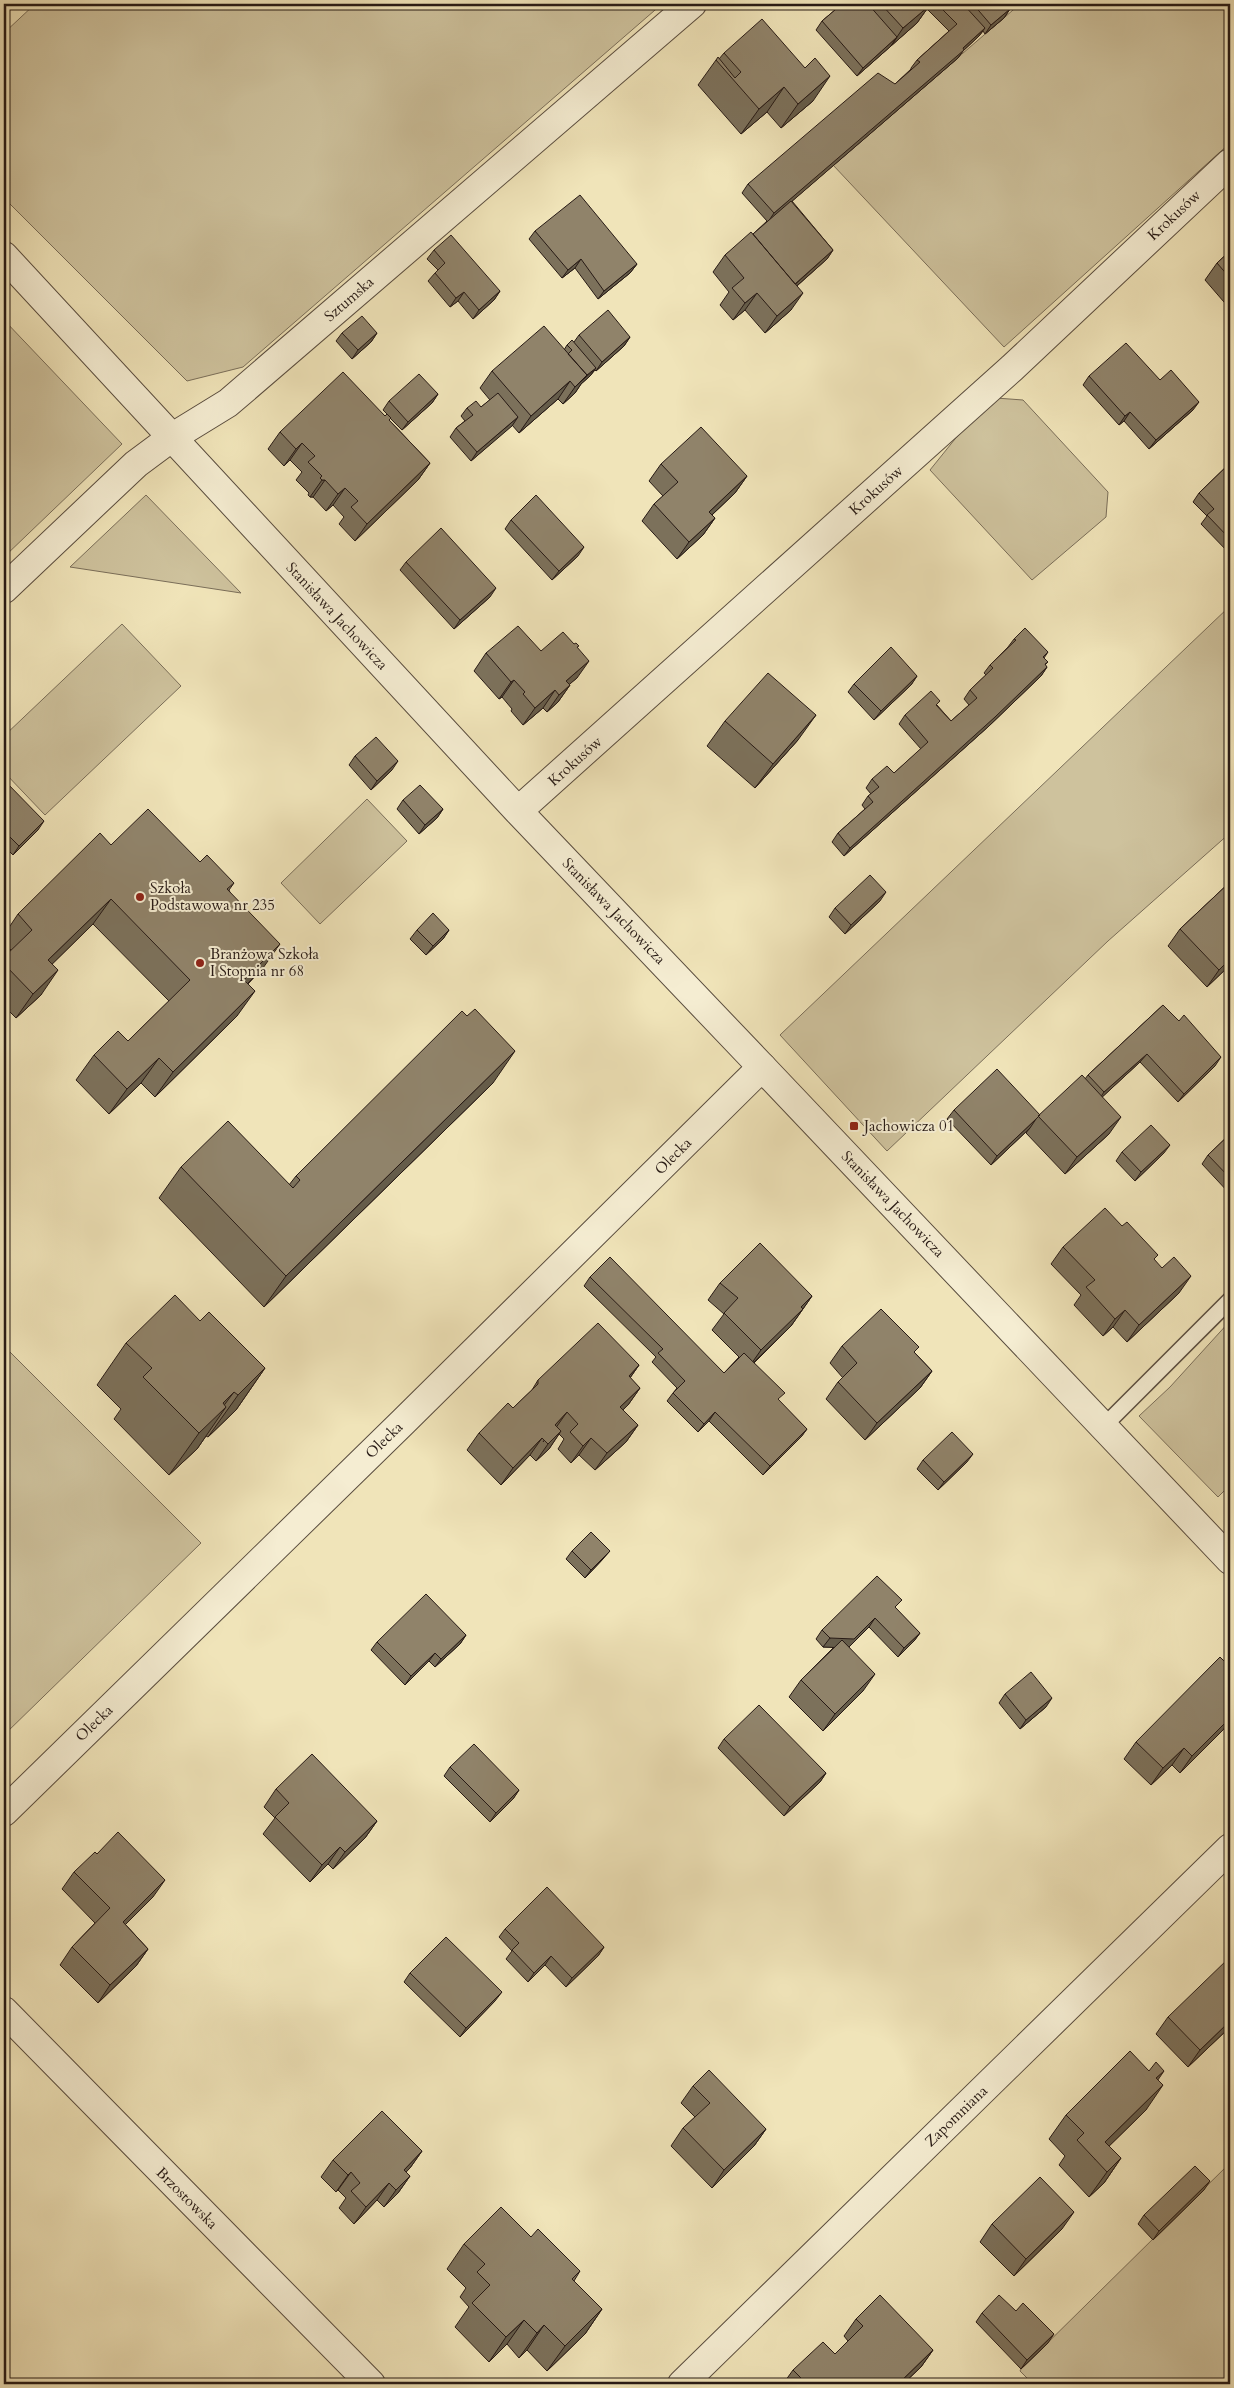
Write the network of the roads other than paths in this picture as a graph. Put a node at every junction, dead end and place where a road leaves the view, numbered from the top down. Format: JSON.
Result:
{"nodes":[{"id":1,"x":692,"y":4,"type":"edge"},
{"id":2,"x":1230,"y":163,"type":"edge"},
{"id":3,"x":4,"y":256,"type":"edge"},
{"id":4,"x":170,"y":438,"type":"junction"},
{"id":5,"x":4,"y":589,"type":"edge"},
{"id":6,"x":518,"y":811,"type":"junction"},
{"id":7,"x":762,"y":1067,"type":"junction"},
{"id":8,"x":1230,"y":1300,"type":"edge"},
{"id":9,"x":1104,"y":1426,"type":"junction"},
{"id":10,"x":1230,"y":1560,"type":"edge"},
{"id":11,"x":4,"y":1812,"type":"edge"},
{"id":12,"x":1230,"y":1848,"type":"edge"},
{"id":13,"x":4,"y":2011,"type":"edge"},
{"id":14,"x":371,"y":2384,"type":"edge"},
{"id":15,"x":682,"y":2384,"type":"edge"}],
"edges":[{"from":1,"to":4,"type":"street","name":"Sztumska"},
{"from":2,"to":6,"type":"street","name":"Krokusów"},
{"from":3,"to":4,"type":"street","name":"Stanisława Jachowicza"},
{"from":4,"to":5,"type":"street","name":"Sztumska"},
{"from":4,"to":6,"type":"street","name":"Stanisława Jachowicza"},
{"from":6,"to":7,"type":"street","name":"Stanisława Jachowicza"},
{"from":7,"to":9,"type":"street","name":"Stanisława Jachowicza"},
{"from":7,"to":11,"type":"street","name":"Olecka"},
{"from":8,"to":9,"type":"lane"},
{"from":9,"to":10,"type":"street","name":"Stanisława Jachowicza"},
{"from":12,"to":15,"type":"street","name":"Zapomniana"},
{"from":13,"to":14,"type":"street","name":"Brzostowska"}]}
